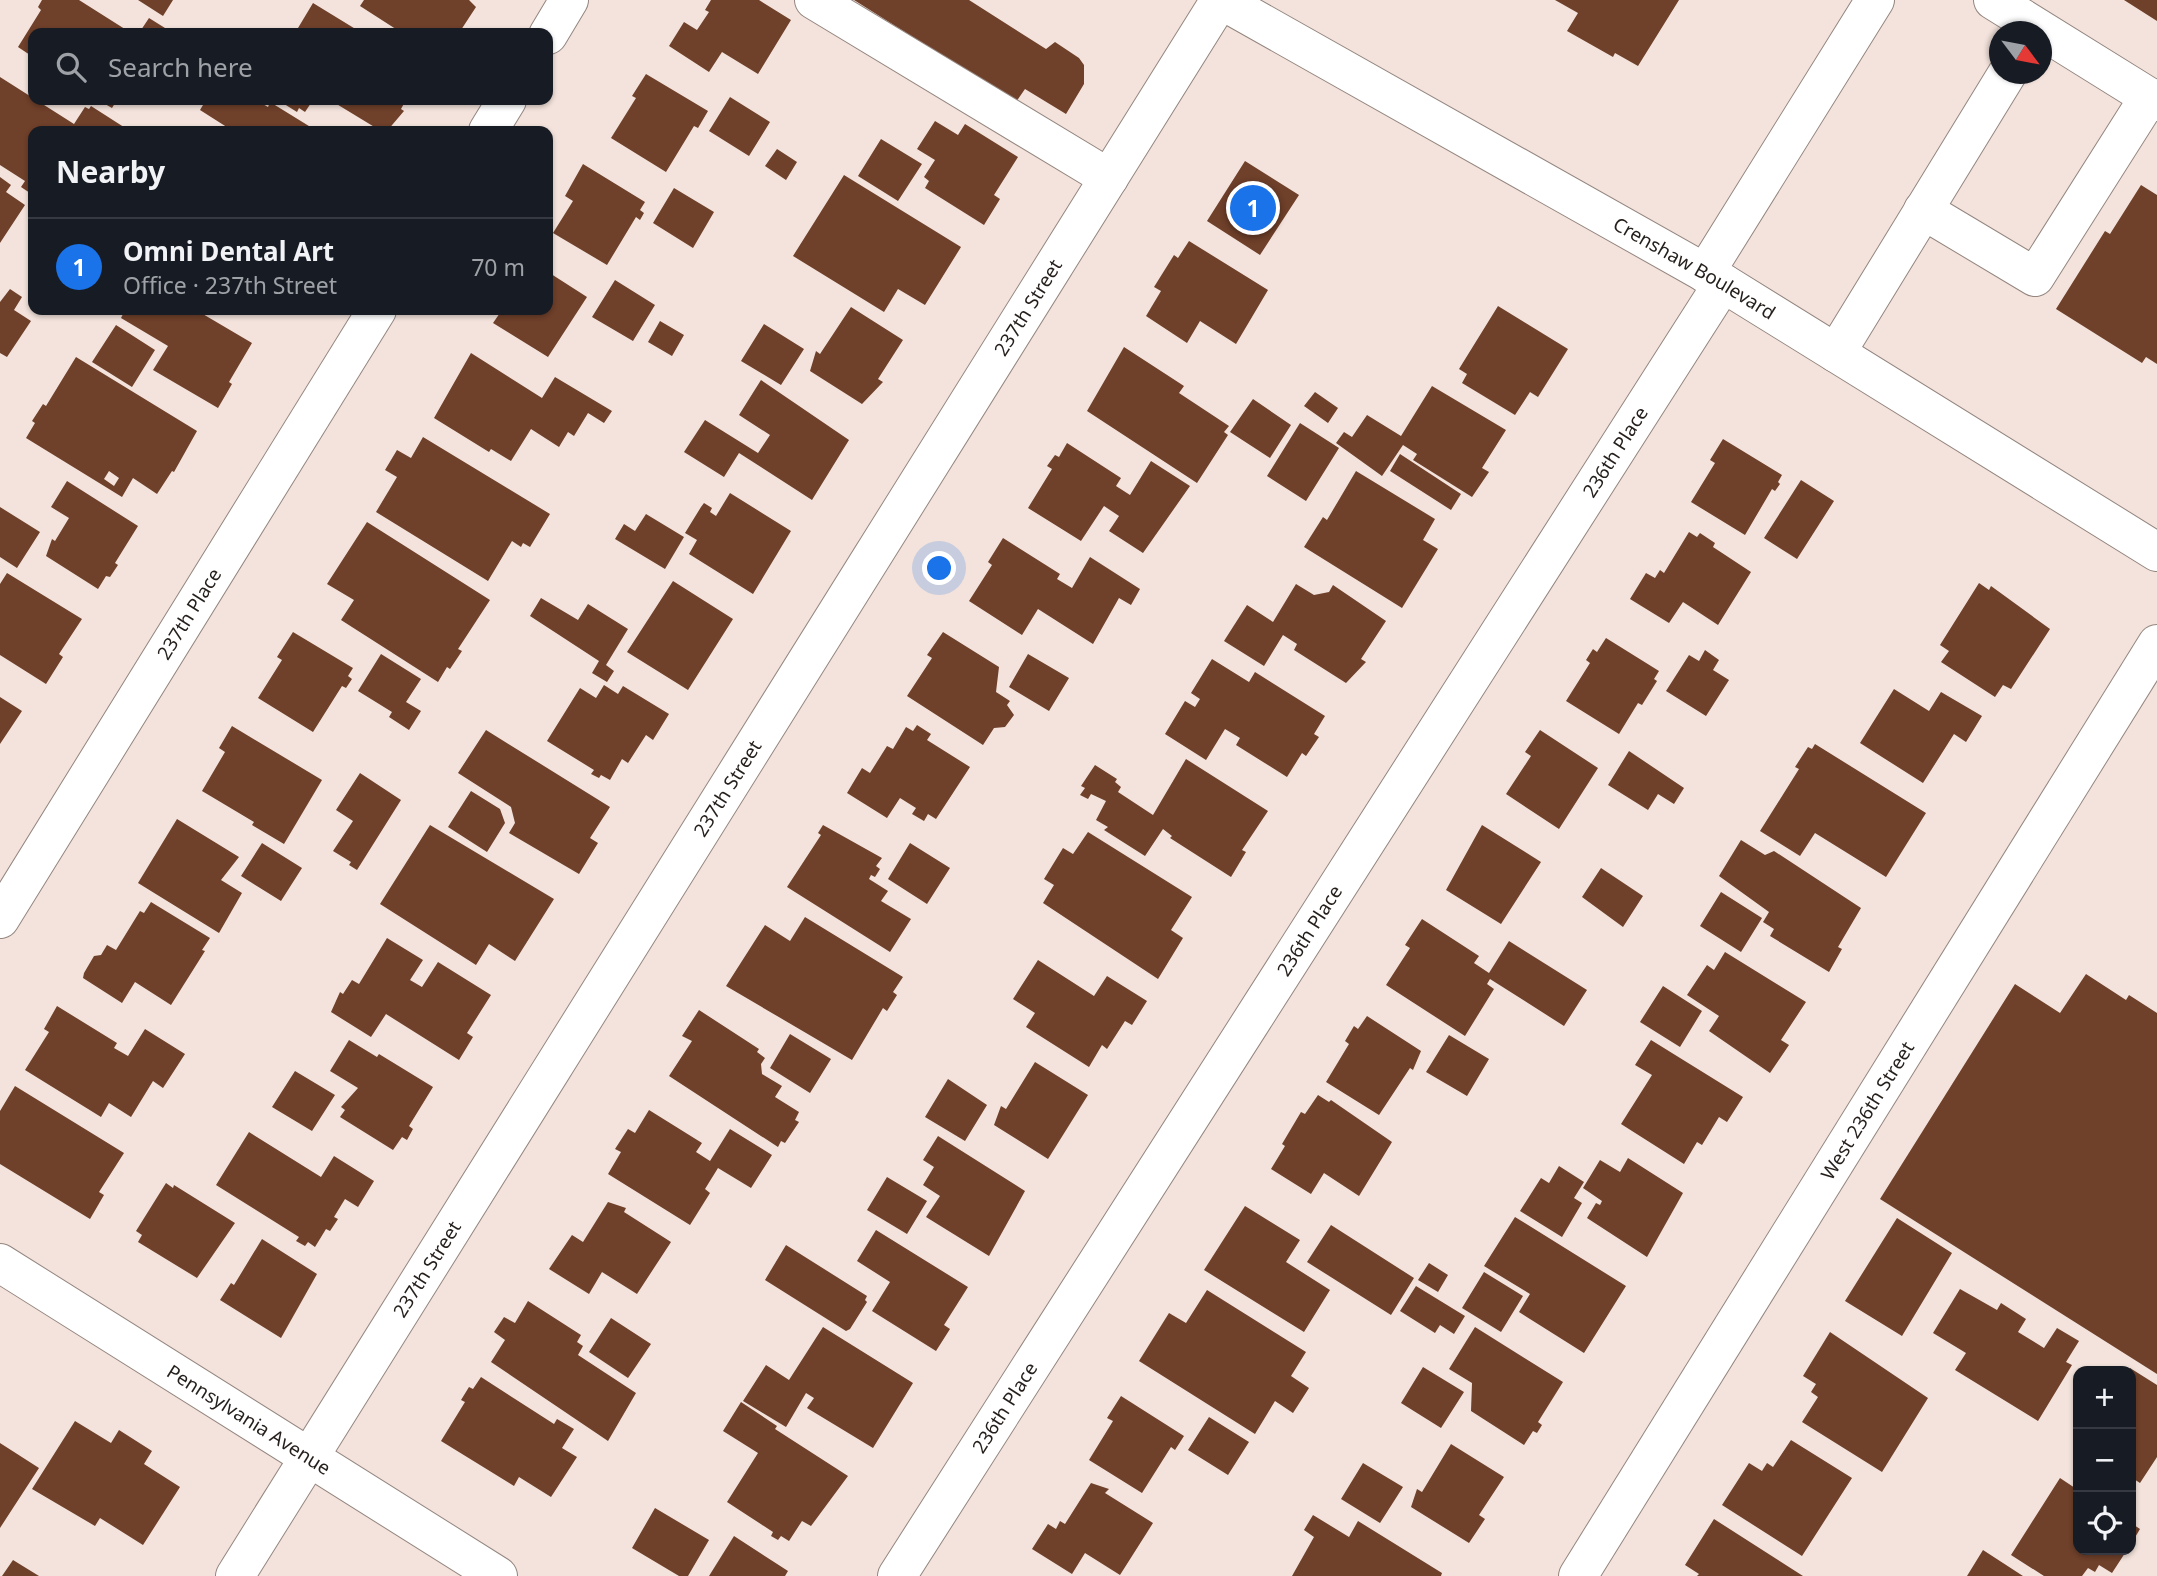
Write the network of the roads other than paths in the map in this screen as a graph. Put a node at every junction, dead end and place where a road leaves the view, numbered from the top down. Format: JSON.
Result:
{"nodes":[{"id":1,"x":569,"y":0,"type":"edge"},
{"id":2,"x":814,"y":0,"type":"edge"},
{"id":3,"x":1220,"y":0,"type":"edge"},
{"id":4,"x":1875,"y":0,"type":"edge"},
{"id":5,"x":1993,"y":0,"type":"edge"},
{"id":6,"x":2023,"y":21,"type":"edge"},
{"id":7,"x":552,"y":28,"type":"edge"},
{"id":8,"x":2052,"y":40,"type":"edge"},
{"id":9,"x":2001,"y":84,"type":"edge"},
{"id":10,"x":2153,"y":100,"type":"edge"},
{"id":11,"x":504,"y":105,"type":"edge"},
{"id":12,"x":491,"y":126,"type":"edge"},
{"id":13,"x":1110,"y":178,"type":"junction"},
{"id":14,"x":1923,"y":210,"type":"junction"},
{"id":15,"x":1714,"y":278,"type":"junction"},
{"id":16,"x":374,"y":315,"type":"edge"},
{"id":17,"x":1836,"y":353,"type":"junction"},
{"id":18,"x":2157,"y":552,"type":"edge"},
{"id":19,"x":2157,"y":645,"type":"edge"},
{"id":20,"x":0,"y":919,"type":"edge"},
{"id":21,"x":0,"y":1263,"type":"edge"},
{"id":22,"x":310,"y":1458,"type":"junction"},
{"id":23,"x":235,"y":1576,"type":"edge"},
{"id":24,"x":498,"y":1576,"type":"edge"},
{"id":25,"x":897,"y":1576,"type":"edge"},
{"id":26,"x":1578,"y":1576,"type":"edge"}],
"edges":[{"from":1,"to":7,"type":"street"},
{"from":2,"to":13,"type":"street"},
{"from":3,"to":13,"type":"street","name":"237th Street"},
{"from":3,"to":15,"type":"street","name":"Crenshaw Boulevard"},
{"from":4,"to":15,"type":"street","name":"236th Place"},
{"from":5,"to":6,"type":"street"},
{"from":8,"to":10,"type":"street"},
{"from":9,"to":14,"type":"street"},
{"from":10,"to":14,"type":"street"},
{"from":11,"to":12,"type":"street"},
{"from":13,"to":22,"type":"street","name":"237th Street"},
{"from":14,"to":17,"type":"street"},
{"from":15,"to":17,"type":"street","name":"Crenshaw Boulevard"},
{"from":15,"to":25,"type":"street","name":"236th Place"},
{"from":16,"to":20,"type":"street","name":"237th Place"},
{"from":17,"to":18,"type":"street","name":"Crenshaw Boulevard"},
{"from":19,"to":26,"type":"street","name":"West 236th Street"},
{"from":21,"to":22,"type":"street","name":"Pennsylvania Avenue"},
{"from":22,"to":23,"type":"street","name":"237th Street"},
{"from":22,"to":24,"type":"street","name":"Pennsylvania Avenue"}]}
